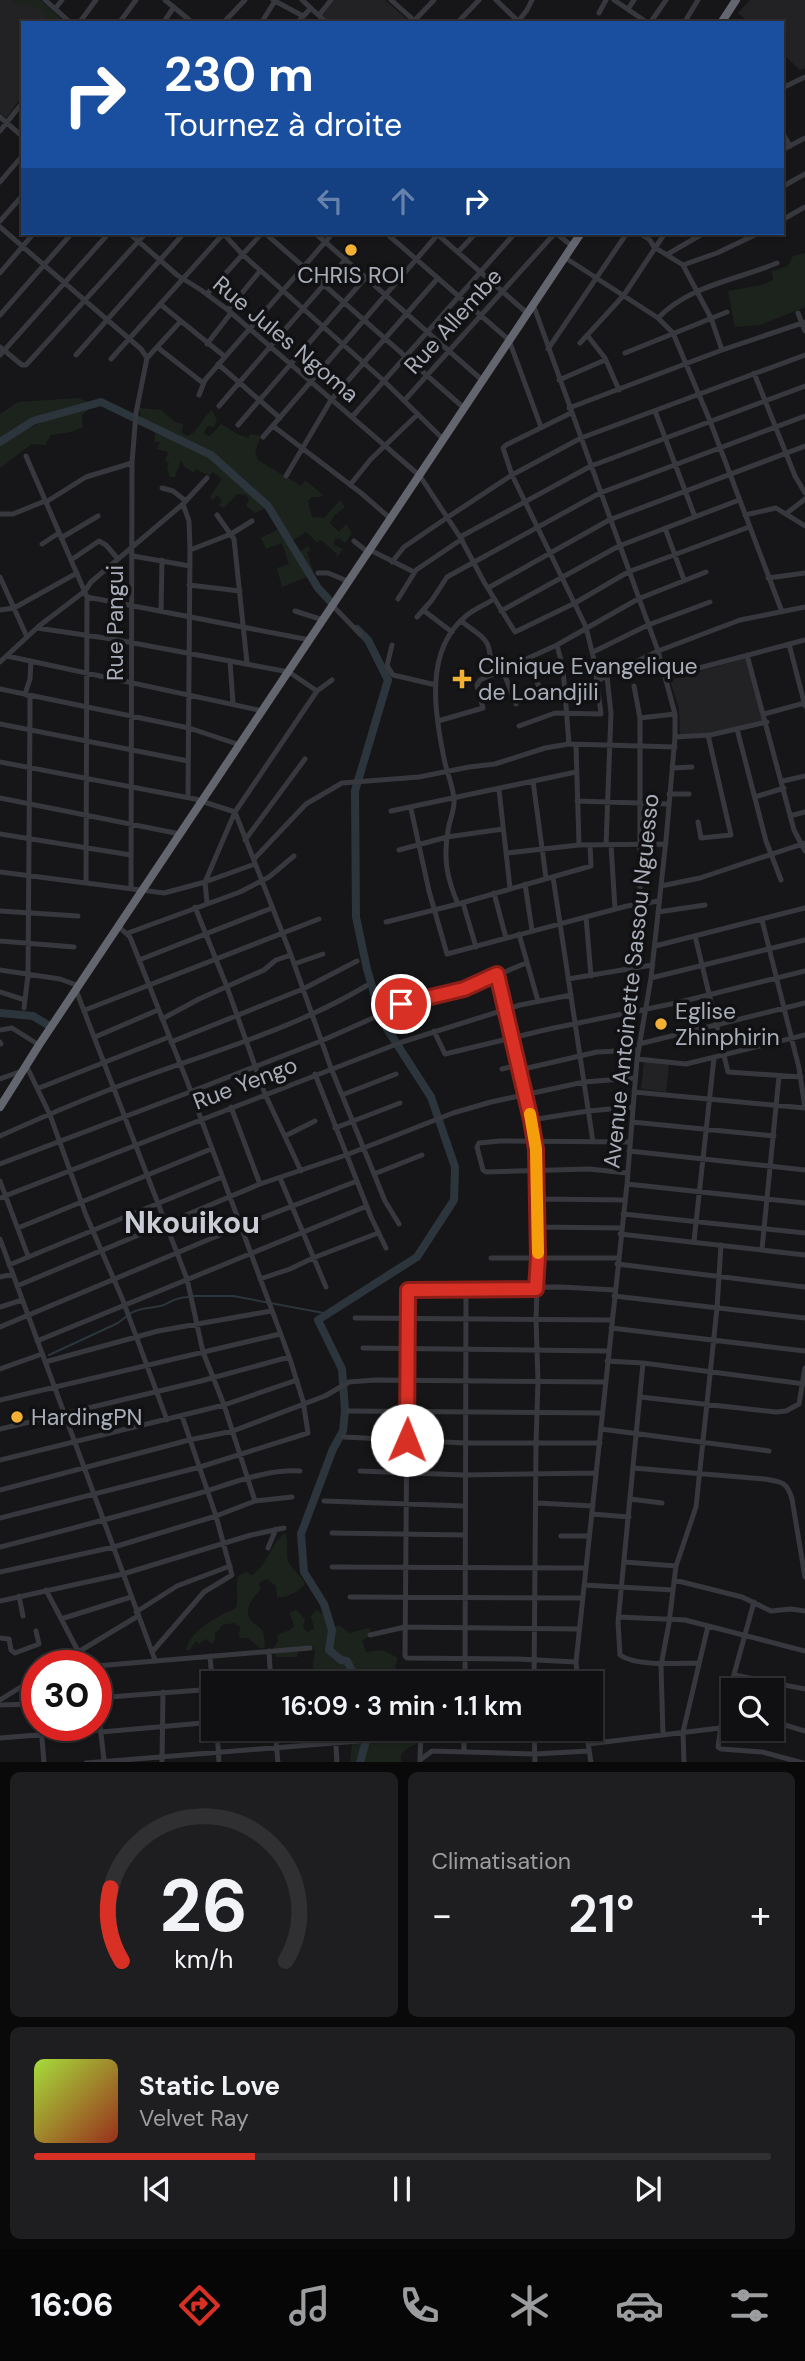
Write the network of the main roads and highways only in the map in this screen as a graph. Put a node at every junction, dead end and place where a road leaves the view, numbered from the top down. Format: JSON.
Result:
{"nodes":[{"id":1,"x":734,"y":1,"type":"edge"},
{"id":2,"x":722,"y":21,"type":"edge"},
{"id":3,"x":579,"y":235,"type":"edge"},
{"id":4,"x":0,"y":1107,"type":"edge"}],
"edges":[{"from":1,"to":2,"type":"highway"},
{"from":3,"to":4,"type":"highway"}]}
